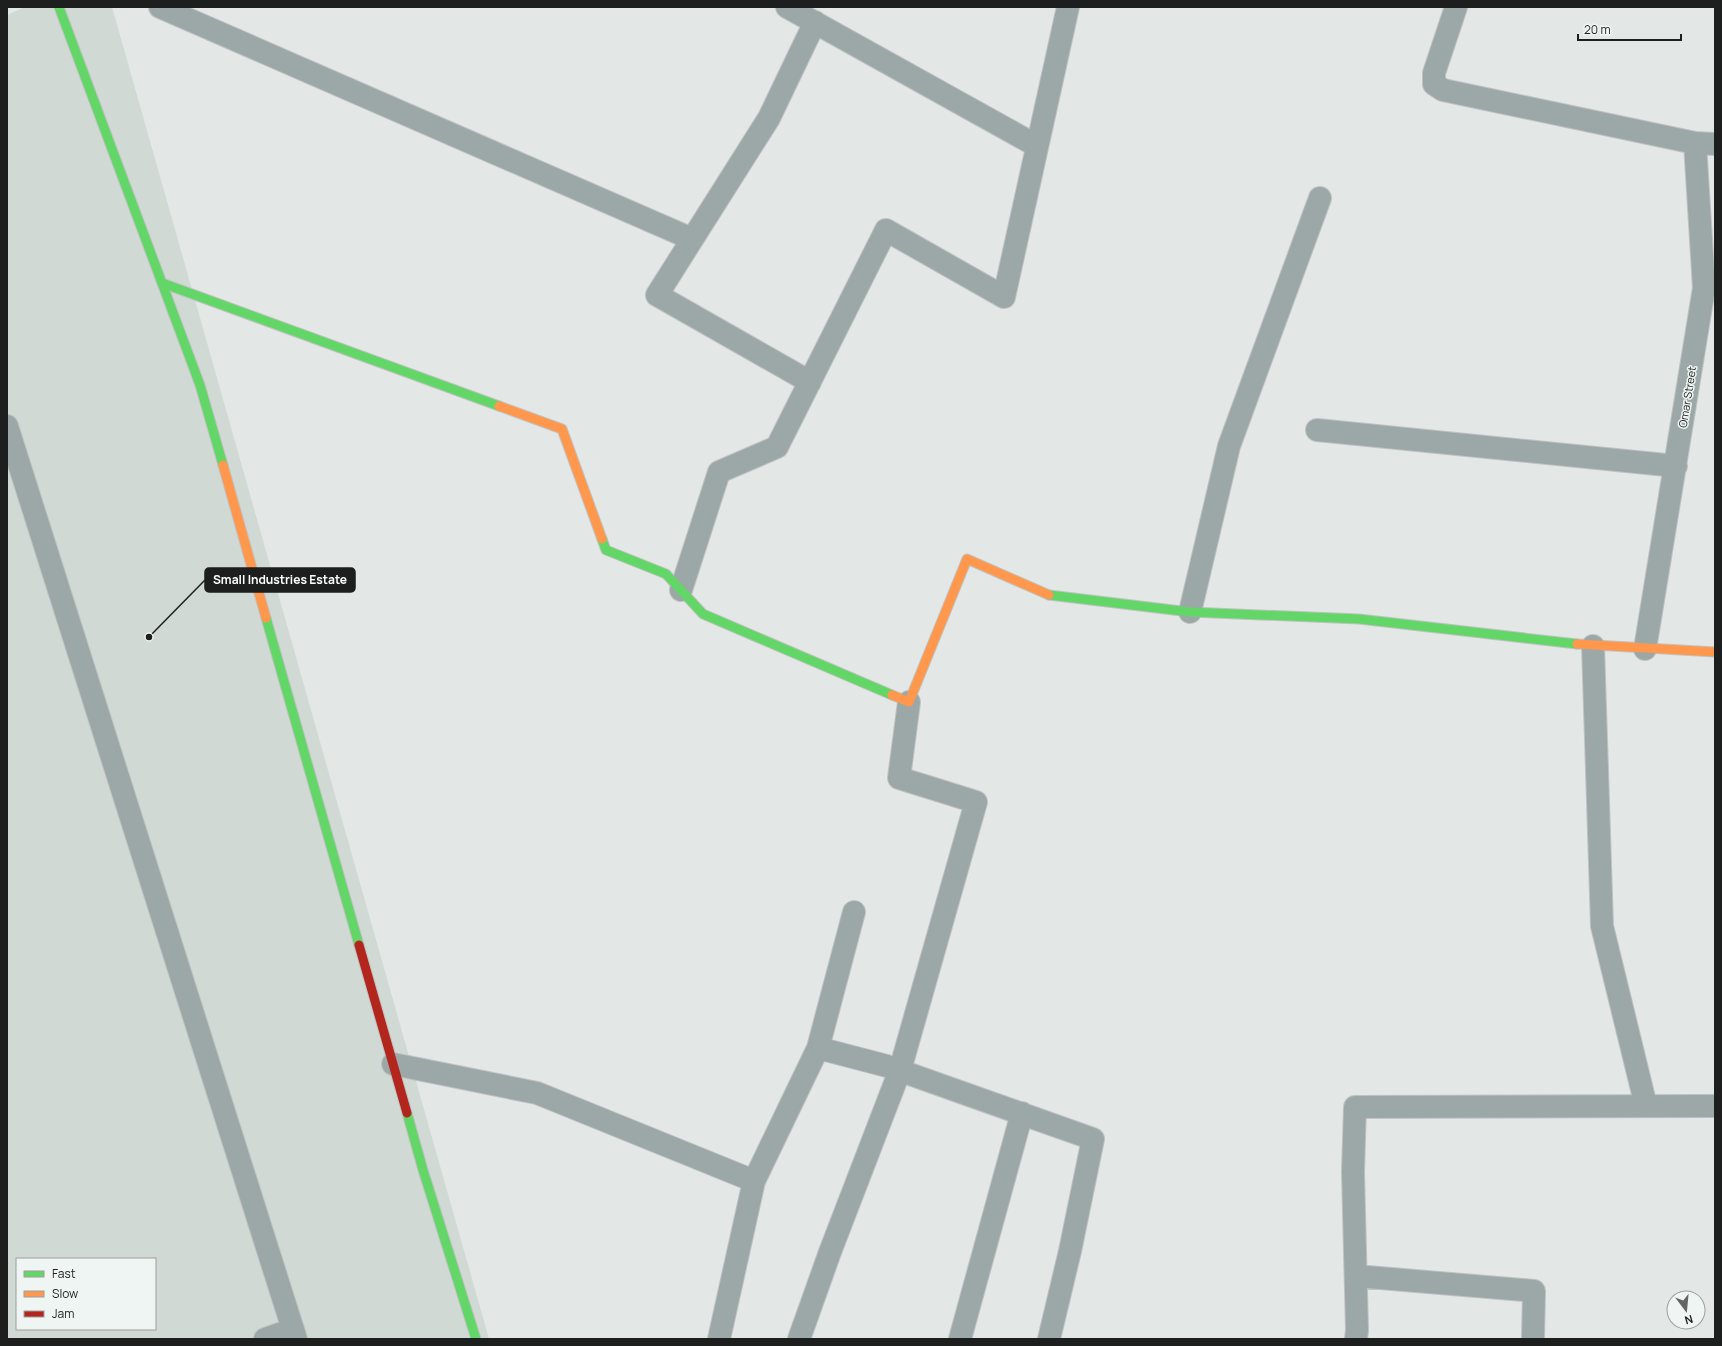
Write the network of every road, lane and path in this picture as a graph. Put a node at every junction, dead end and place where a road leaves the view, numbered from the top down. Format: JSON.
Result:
{"nodes":[{"id":1,"x":59,"y":7,"type":"edge"},
{"id":2,"x":160,"y":7,"type":"edge"},
{"id":3,"x":787,"y":7,"type":"edge"},
{"id":4,"x":1068,"y":7,"type":"edge"},
{"id":5,"x":1456,"y":7,"type":"edge"},
{"id":6,"x":815,"y":22,"type":"junction"},
{"id":7,"x":1705,"y":144,"type":"edge"},
{"id":8,"x":1037,"y":146,"type":"junction"},
{"id":9,"x":1320,"y":198,"type":"dead end"},
{"id":10,"x":692,"y":240,"type":"junction"},
{"id":11,"x":162,"y":283,"type":"junction"},
{"id":12,"x":810,"y":382,"type":"junction"},
{"id":13,"x":7,"y":426,"type":"edge"},
{"id":14,"x":1317,"y":430,"type":"dead end"},
{"id":15,"x":1676,"y":466,"type":"junction"},
{"id":16,"x":681,"y":590,"type":"junction"},
{"id":17,"x":1190,"y":612,"type":"junction"},
{"id":18,"x":1593,"y":646,"type":"junction"},
{"id":19,"x":1645,"y":649,"type":"junction"},
{"id":20,"x":1715,"y":652,"type":"edge"},
{"id":21,"x":909,"y":702,"type":"junction"},
{"id":22,"x":854,"y":912,"type":"dead end"},
{"id":23,"x":818,"y":1048,"type":"junction"},
{"id":24,"x":393,"y":1064,"type":"junction"},
{"id":25,"x":900,"y":1070,"type":"junction"},
{"id":26,"x":1646,"y":1106,"type":"junction"},
{"id":27,"x":1715,"y":1106,"type":"edge"},
{"id":28,"x":1022,"y":1113,"type":"junction"},
{"id":29,"x":754,"y":1181,"type":"junction"},
{"id":30,"x":1356,"y":1276,"type":"junction"},
{"id":31,"x":294,"y":1334,"type":"edge"},
{"id":32,"x":265,"y":1339,"type":"edge"},
{"id":33,"x":476,"y":1339,"type":"edge"},
{"id":34,"x":719,"y":1339,"type":"edge"},
{"id":35,"x":799,"y":1339,"type":"edge"},
{"id":36,"x":960,"y":1339,"type":"edge"},
{"id":37,"x":1049,"y":1339,"type":"edge"},
{"id":38,"x":1356,"y":1339,"type":"edge"},
{"id":39,"x":1533,"y":1339,"type":"edge"}],
"edges":[{"from":1,"to":11,"type":"street"},
{"from":2,"to":10,"type":"street"},
{"from":3,"to":6,"type":"street"},
{"from":4,"to":8,"type":"street"},
{"from":5,"to":7,"type":"street"},
{"from":6,"to":8,"type":"street"},
{"from":6,"to":10,"type":"street"},
{"from":7,"to":15,"type":"street","name":"Omar Street"},
{"from":8,"to":12,"type":"street"},
{"from":9,"to":17,"type":"street"},
{"from":10,"to":12,"type":"street"},
{"from":11,"to":16,"type":"street"},
{"from":11,"to":24,"type":"street"},
{"from":12,"to":16,"type":"street"},
{"from":13,"to":31,"type":"street"},
{"from":14,"to":15,"type":"street"},
{"from":15,"to":19,"type":"street","name":"Omar Street"},
{"from":16,"to":21,"type":"street"},
{"from":17,"to":18,"type":"street"},
{"from":17,"to":21,"type":"street"},
{"from":18,"to":19,"type":"street"},
{"from":18,"to":26,"type":"street"},
{"from":19,"to":20,"type":"street"},
{"from":21,"to":25,"type":"street"},
{"from":22,"to":23,"type":"street"},
{"from":23,"to":25,"type":"street"},
{"from":23,"to":29,"type":"street"},
{"from":24,"to":29,"type":"street"},
{"from":24,"to":33,"type":"street"},
{"from":25,"to":28,"type":"street"},
{"from":25,"to":35,"type":"street"},
{"from":26,"to":27,"type":"street"},
{"from":26,"to":30,"type":"street"},
{"from":28,"to":36,"type":"street"},
{"from":28,"to":37,"type":"street"},
{"from":29,"to":34,"type":"street"},
{"from":30,"to":38,"type":"street"},
{"from":30,"to":39,"type":"street"},
{"from":31,"to":32,"type":"street"}]}
